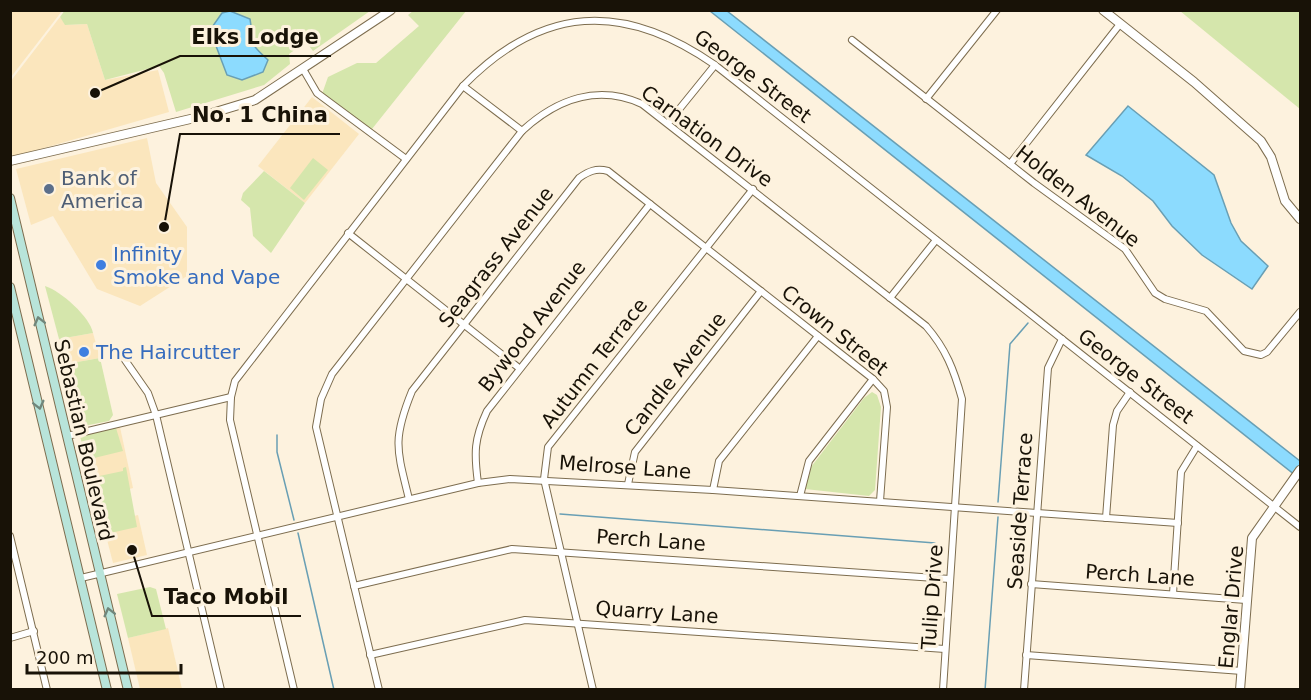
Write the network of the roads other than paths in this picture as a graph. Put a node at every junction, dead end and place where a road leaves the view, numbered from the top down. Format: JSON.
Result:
{"nodes":[{"id":1,"x":391,"y":10,"type":"edge"},
{"id":2,"x":997,"y":10,"type":"edge"},
{"id":3,"x":1102,"y":10,"type":"edge"},
{"id":4,"x":1120,"y":24,"type":"junction"},
{"id":5,"x":852,"y":40,"type":"dead end"},
{"id":6,"x":715,"y":65,"type":"junction"},
{"id":7,"x":303,"y":69,"type":"junction"},
{"id":8,"x":463,"y":87,"type":"junction"},
{"id":9,"x":926,"y":99,"type":"junction"},
{"id":10,"x":668,"y":123,"type":"junction"},
{"id":11,"x":522,"y":131,"type":"junction"},
{"id":12,"x":406,"y":159,"type":"junction"},
{"id":13,"x":10,"y":161,"type":"edge"},
{"id":14,"x":1010,"y":164,"type":"junction"},
{"id":15,"x":753,"y":189,"type":"junction"},
{"id":16,"x":10,"y":198,"type":"edge"},
{"id":17,"x":650,"y":204,"type":"junction"},
{"id":18,"x":1300,"y":219,"type":"edge"},
{"id":19,"x":348,"y":233,"type":"junction"},
{"id":20,"x":936,"y":240,"type":"junction"},
{"id":21,"x":706,"y":248,"type":"junction"},
{"id":22,"x":406,"y":279,"type":"junction"},
{"id":23,"x":10,"y":287,"type":"edge"},
{"id":24,"x":760,"y":291,"type":"junction"},
{"id":25,"x":890,"y":298,"type":"junction"},
{"id":26,"x":1300,"y":312,"type":"edge"},
{"id":27,"x":465,"y":325,"type":"junction"},
{"id":28,"x":818,"y":336,"type":"junction"},
{"id":29,"x":1062,"y":339,"type":"junction"},
{"id":30,"x":125,"y":360,"type":"dead end"},
{"id":31,"x":519,"y":368,"type":"junction"},
{"id":32,"x":873,"y":379,"type":"junction"},
{"id":33,"x":1130,"y":392,"type":"junction"},
{"id":34,"x":231,"y":397,"type":"junction"},
{"id":35,"x":156,"y":416,"type":"junction"},
{"id":36,"x":67,"y":436,"type":"junction"},
{"id":37,"x":1197,"y":446,"type":"junction"},
{"id":38,"x":1300,"y":470,"type":"edge"},
{"id":39,"x":544,"y":479,"type":"junction"},
{"id":40,"x":478,"y":483,"type":"junction"},
{"id":41,"x":628,"y":484,"type":"junction"},
{"id":42,"x":713,"y":490,"type":"junction"},
{"id":43,"x":800,"y":496,"type":"junction"},
{"id":44,"x":409,"y":500,"type":"junction"},
{"id":45,"x":880,"y":501,"type":"junction"},
{"id":46,"x":1273,"y":505,"type":"junction"},
{"id":47,"x":955,"y":507,"type":"junction"},
{"id":48,"x":1036,"y":514,"type":"junction"},
{"id":49,"x":337,"y":517,"type":"junction"},
{"id":50,"x":1106,"y":518,"type":"junction"},
{"id":51,"x":1178,"y":523,"type":"junction"},
{"id":52,"x":1300,"y":527,"type":"edge"},
{"id":53,"x":10,"y":536,"type":"edge"},
{"id":54,"x":258,"y":536,"type":"junction"},
{"id":55,"x":11,"y":544,"type":"edge"},
{"id":56,"x":560,"y":550,"type":"junction"},
{"id":57,"x":189,"y":553,"type":"junction"},
{"id":58,"x":99,"y":574,"type":"junction"},
{"id":59,"x":81,"y":578,"type":"junction"},
{"id":60,"x":950,"y":579,"type":"junction"},
{"id":61,"x":1031,"y":584,"type":"junction"},
{"id":62,"x":354,"y":586,"type":"junction"},
{"id":63,"x":1173,"y":594,"type":"junction"},
{"id":64,"x":1246,"y":600,"type":"junction"},
{"id":65,"x":577,"y":623,"type":"junction"},
{"id":66,"x":33,"y":631,"type":"junction"},
{"id":67,"x":10,"y":638,"type":"edge"},
{"id":68,"x":945,"y":649,"type":"junction"},
{"id":69,"x":370,"y":655,"type":"junction"},
{"id":70,"x":1026,"y":655,"type":"junction"},
{"id":71,"x":1242,"y":671,"type":"junction"},
{"id":72,"x":47,"y":690,"type":"edge"},
{"id":73,"x":107,"y":690,"type":"edge"},
{"id":74,"x":128,"y":690,"type":"edge"},
{"id":75,"x":221,"y":690,"type":"edge"},
{"id":76,"x":294,"y":690,"type":"edge"},
{"id":77,"x":379,"y":690,"type":"edge"},
{"id":78,"x":592,"y":690,"type":"edge"},
{"id":79,"x":942,"y":690,"type":"edge"},
{"id":80,"x":1024,"y":690,"type":"edge"},
{"id":81,"x":1240,"y":690,"type":"edge"}],
"edges":[{"from":1,"to":7,"type":"street"},
{"from":2,"to":9,"type":"street"},
{"from":3,"to":4,"type":"street"},
{"from":4,"to":14,"type":"street"},
{"from":4,"to":18,"type":"street"},
{"from":5,"to":9,"type":"street","name":"Holden Avenue"},
{"from":6,"to":8,"type":"street","name":"George Street"},
{"from":6,"to":10,"type":"street"},
{"from":6,"to":20,"type":"street","name":"George Street"},
{"from":7,"to":12,"type":"street"},
{"from":7,"to":13,"type":"street"},
{"from":8,"to":11,"type":"street"},
{"from":8,"to":12,"type":"street","name":"George Street"},
{"from":9,"to":14,"type":"street","name":"Holden Avenue"},
{"from":10,"to":11,"type":"street","name":"Carnation Drive"},
{"from":10,"to":15,"type":"street","name":"Carnation Drive"},
{"from":11,"to":22,"type":"street","name":"Carnation Drive"},
{"from":12,"to":19,"type":"street","name":"George Street"},
{"from":14,"to":26,"type":"street","name":"Holden Avenue"},
{"from":15,"to":21,"type":"street","name":"Autumn Terrace"},
{"from":15,"to":25,"type":"street","name":"Carnation Drive"},
{"from":36,"to":16,"type":"main road","name":"Sebastian Boulevard","one_way":true},
{"from":17,"to":21,"type":"street","name":"Seagrass Avenue"},
{"from":17,"to":27,"type":"street","name":"Seagrass Avenue"},
{"from":17,"to":31,"type":"street","name":"Bywood Avenue"},
{"from":19,"to":22,"type":"street"},
{"from":19,"to":34,"type":"street","name":"George Street"},
{"from":20,"to":25,"type":"street"},
{"from":20,"to":29,"type":"street","name":"George Street"},
{"from":21,"to":24,"type":"street","name":"Crown Street"},
{"from":21,"to":39,"type":"street","name":"Autumn Terrace"},
{"from":22,"to":27,"type":"street"},
{"from":22,"to":49,"type":"street","name":"Carnation Drive"},
{"from":23,"to":59,"type":"main road","name":"Sebastian Boulevard","one_way":true},
{"from":24,"to":28,"type":"street","name":"Crown Street"},
{"from":24,"to":41,"type":"street","name":"Candle Avenue"},
{"from":25,"to":47,"type":"street","name":"Carnation Drive"},
{"from":27,"to":31,"type":"street"},
{"from":27,"to":44,"type":"street","name":"Seagrass Avenue"},
{"from":28,"to":32,"type":"street","name":"Crown Street"},
{"from":28,"to":42,"type":"street"},
{"from":29,"to":33,"type":"street","name":"George Street"},
{"from":29,"to":48,"type":"street","name":"Seaside Terrace"},
{"from":30,"to":35,"type":"street"},
{"from":31,"to":40,"type":"street","name":"Bywood Avenue"},
{"from":32,"to":43,"type":"street"},
{"from":32,"to":45,"type":"street","name":"Crown Street"},
{"from":33,"to":37,"type":"street","name":"George Street"},
{"from":33,"to":50,"type":"street"},
{"from":34,"to":35,"type":"street"},
{"from":34,"to":54,"type":"street"},
{"from":35,"to":36,"type":"street"},
{"from":35,"to":57,"type":"street"},
{"from":36,"to":58,"type":"main road","name":"Sebastian Boulevard"},
{"from":37,"to":46,"type":"street","name":"George Street"},
{"from":37,"to":51,"type":"street"},
{"from":38,"to":46,"type":"street","name":"Englar Drive"},
{"from":39,"to":40,"type":"street","name":"Melrose Lane"},
{"from":39,"to":41,"type":"street","name":"Melrose Lane"},
{"from":39,"to":56,"type":"street","name":"Autumn Terrace"},
{"from":40,"to":44,"type":"street","name":"Melrose Lane"},
{"from":41,"to":42,"type":"street","name":"Melrose Lane"},
{"from":42,"to":43,"type":"street","name":"Melrose Lane"},
{"from":43,"to":45,"type":"street","name":"Melrose Lane"},
{"from":44,"to":49,"type":"street","name":"Melrose Lane"},
{"from":45,"to":47,"type":"street","name":"Melrose Lane"},
{"from":46,"to":52,"type":"street","name":"George Street"},
{"from":46,"to":64,"type":"street","name":"Englar Drive"},
{"from":47,"to":48,"type":"street","name":"Melrose Lane"},
{"from":47,"to":60,"type":"street","name":"Tulip Drive"},
{"from":48,"to":50,"type":"street","name":"Melrose Lane"},
{"from":48,"to":61,"type":"street","name":"Seaside Terrace"},
{"from":49,"to":54,"type":"street","name":"Melrose Lane"},
{"from":49,"to":62,"type":"street","name":"Carnation Drive"},
{"from":50,"to":51,"type":"street","name":"Melrose Lane"},
{"from":51,"to":63,"type":"street"},
{"from":53,"to":55,"type":"street"},
{"from":54,"to":57,"type":"street","name":"Melrose Lane"},
{"from":54,"to":76,"type":"street"},
{"from":55,"to":66,"type":"street"},
{"from":56,"to":60,"type":"street","name":"Perch Lane"},
{"from":56,"to":62,"type":"street","name":"Perch Lane"},
{"from":56,"to":65,"type":"street","name":"Autumn Terrace"},
{"from":57,"to":58,"type":"street","name":"Melrose Lane"},
{"from":57,"to":75,"type":"street"},
{"from":58,"to":59,"type":"street","name":"Melrose Lane"},
{"from":74,"to":58,"type":"main road","name":"Sebastian Boulevard","one_way":true},
{"from":59,"to":73,"type":"main road","name":"Sebastian Boulevard"},
{"from":60,"to":68,"type":"street","name":"Tulip Drive"},
{"from":61,"to":63,"type":"street","name":"Perch Lane"},
{"from":61,"to":70,"type":"street","name":"Seaside Terrace"},
{"from":62,"to":69,"type":"street","name":"Carnation Drive"},
{"from":63,"to":64,"type":"street","name":"Perch Lane"},
{"from":64,"to":71,"type":"street","name":"Englar Drive"},
{"from":65,"to":68,"type":"street","name":"Quarry Lane"},
{"from":65,"to":69,"type":"street","name":"Quarry Lane"},
{"from":65,"to":78,"type":"street","name":"Autumn Terrace"},
{"from":66,"to":67,"type":"street"},
{"from":66,"to":72,"type":"street"},
{"from":68,"to":79,"type":"street","name":"Tulip Drive"},
{"from":69,"to":77,"type":"street","name":"Carnation Drive"},
{"from":70,"to":71,"type":"street"},
{"from":70,"to":80,"type":"street","name":"Seaside Terrace"},
{"from":71,"to":81,"type":"street","name":"Englar Drive"}]}
